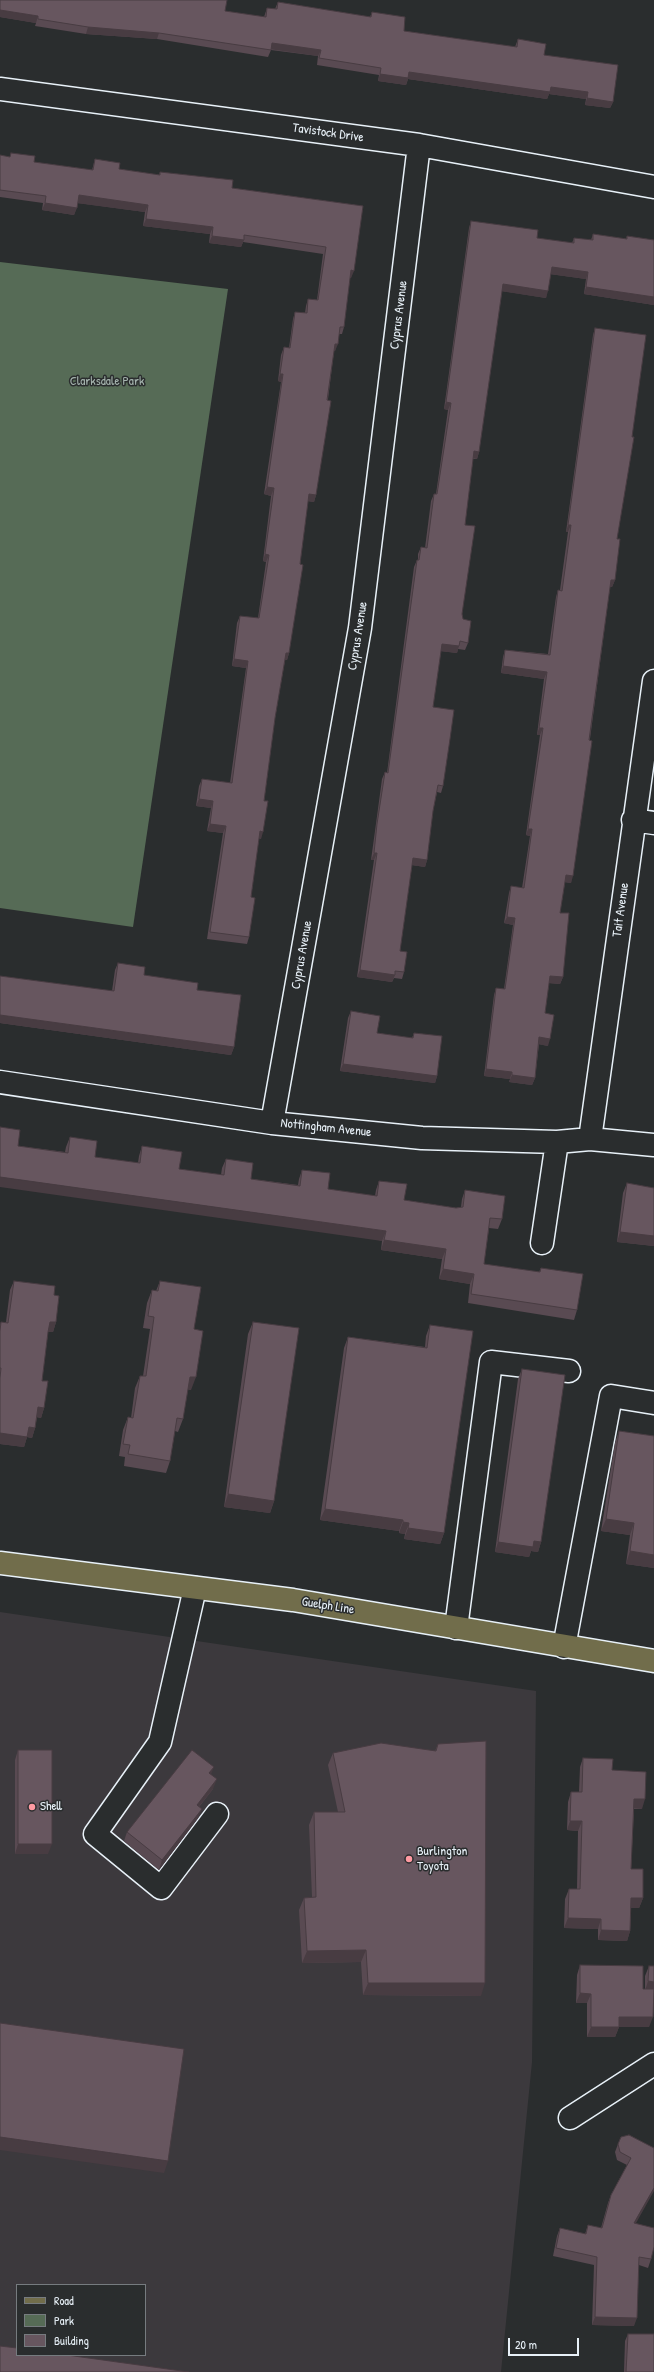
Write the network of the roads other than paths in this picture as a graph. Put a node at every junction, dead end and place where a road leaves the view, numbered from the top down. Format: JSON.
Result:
{"nodes":[{"id":1,"x":0,"y":89,"type":"edge"},
{"id":2,"x":419,"y":145,"type":"junction"},
{"id":3,"x":654,"y":187,"type":"edge"},
{"id":4,"x":654,"y":681,"type":"edge"},
{"id":5,"x":644,"y":822,"type":"edge"},
{"id":6,"x":0,"y":1082,"type":"edge"},
{"id":7,"x":272,"y":1123,"type":"junction"},
{"id":8,"x":590,"y":1139,"type":"junction"},
{"id":9,"x":557,"y":1142,"type":"junction"},
{"id":10,"x":654,"y":1145,"type":"edge"},
{"id":11,"x":542,"y":1243,"type":"dead end"},
{"id":12,"x":569,"y":1371,"type":"dead end"},
{"id":13,"x":654,"y":1403,"type":"edge"},
{"id":14,"x":0,"y":1563,"type":"edge"},
{"id":15,"x":195,"y":1588,"type":"junction"},
{"id":16,"x":456,"y":1628,"type":"junction"},
{"id":17,"x":564,"y":1647,"type":"junction"},
{"id":18,"x":654,"y":1661,"type":"edge"},
{"id":19,"x":217,"y":1814,"type":"dead end"},
{"id":20,"x":654,"y":2064,"type":"edge"},
{"id":21,"x":570,"y":2118,"type":"dead end"}],
"edges":[{"from":1,"to":2,"type":"street","name":"Tavistock Drive"},
{"from":2,"to":3,"type":"street","name":"Tavistock Drive"},
{"from":2,"to":7,"type":"street","name":"Cyprus Avenue"},
{"from":4,"to":5,"type":"street","name":"Tait Avenue"},
{"from":5,"to":8,"type":"street","name":"Tait Avenue"},
{"from":6,"to":7,"type":"street","name":"Nottingham Avenue"},
{"from":7,"to":9,"type":"street","name":"Nottingham Avenue"},
{"from":8,"to":9,"type":"street","name":"Nottingham Avenue"},
{"from":8,"to":10,"type":"street","name":"Nottingham Avenue"},
{"from":9,"to":11,"type":"street"},
{"from":12,"to":16,"type":"street"},
{"from":13,"to":17,"type":"street"},
{"from":14,"to":15,"type":"main road","name":"Guelph Line"},
{"from":15,"to":16,"type":"main road","name":"Guelph Line"},
{"from":15,"to":19,"type":"street"},
{"from":16,"to":17,"type":"main road","name":"Guelph Line"},
{"from":17,"to":18,"type":"main road","name":"Guelph Line"},
{"from":20,"to":21,"type":"street"}]}
